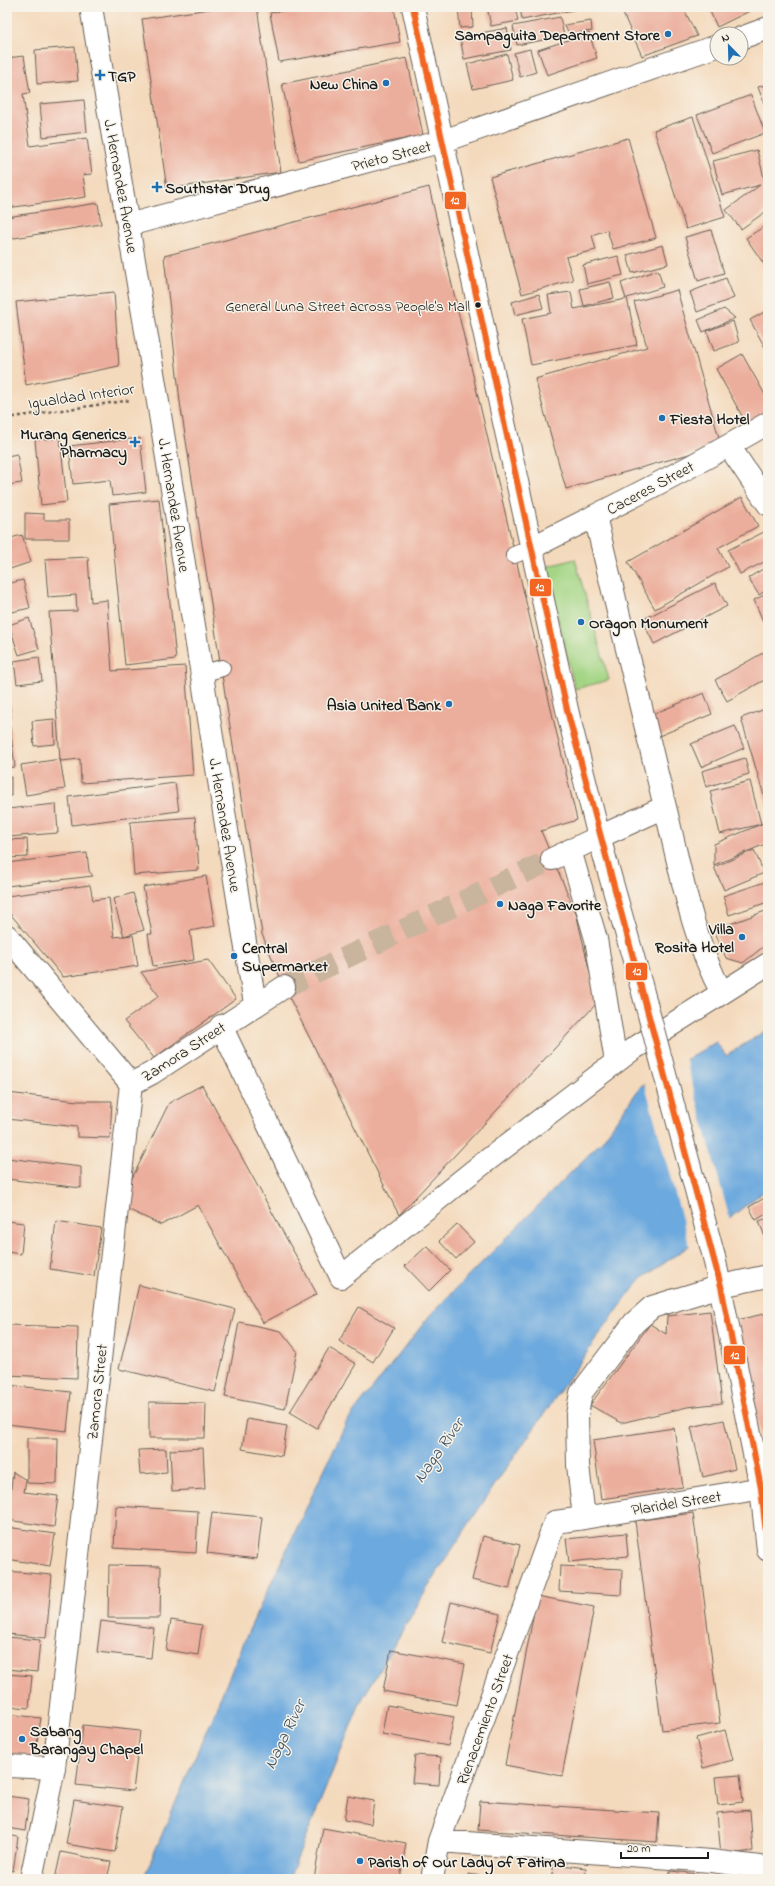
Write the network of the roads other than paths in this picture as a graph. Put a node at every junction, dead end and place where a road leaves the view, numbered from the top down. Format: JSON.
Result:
{"nodes":[{"id":1,"x":91,"y":7,"type":"edge"},
{"id":2,"x":413,"y":7,"type":"edge"},
{"id":3,"x":768,"y":28,"type":"edge"},
{"id":4,"x":749,"y":35,"type":"edge"},
{"id":5,"x":709,"y":49,"type":"edge"},
{"id":6,"x":443,"y":141,"type":"junction"},
{"id":7,"x":128,"y":225,"type":"junction"},
{"id":8,"x":768,"y":423,"type":"edge"},
{"id":9,"x":729,"y":446,"type":"junction"},
{"id":10,"x":768,"y":504,"type":"edge"},
{"id":11,"x":595,"y":516,"type":"junction"},
{"id":12,"x":523,"y":551,"type":"junction"},
{"id":13,"x":222,"y":668,"type":"dead end"},
{"id":14,"x":201,"y":674,"type":"junction"},
{"id":15,"x":665,"y":808,"type":"junction"},
{"id":16,"x":599,"y":837,"type":"junction"},
{"id":17,"x":7,"y":936,"type":"edge"},
{"id":18,"x":768,"y":964,"type":"edge"},
{"id":19,"x":284,"y":987,"type":"tunnel mouth"},
{"id":20,"x":722,"y":993,"type":"junction"},
{"id":21,"x":255,"y":1004,"type":"junction"},
{"id":22,"x":221,"y":1026,"type":"junction"},
{"id":23,"x":616,"y":1062,"type":"junction"},
{"id":24,"x":131,"y":1084,"type":"junction"},
{"id":25,"x":768,"y":1276,"type":"edge"},
{"id":26,"x":721,"y":1286,"type":"junction"},
{"id":27,"x":764,"y":1488,"type":"edge"},
{"id":28,"x":584,"y":1518,"type":"junction"},
{"id":29,"x":768,"y":1550,"type":"edge"},
{"id":30,"x":541,"y":1560,"type":"joint"},
{"id":31,"x":7,"y":1766,"type":"edge"},
{"id":32,"x":54,"y":1768,"type":"junction"},
{"id":33,"x":439,"y":1841,"type":"junction"},
{"id":34,"x":768,"y":1868,"type":"edge"},
{"id":35,"x":31,"y":1879,"type":"edge"},
{"id":36,"x":432,"y":1879,"type":"edge"}],
"edges":[{"from":1,"to":7,"type":"street","name":"J. Hernandez Avenue"},
{"from":2,"to":6,"type":"street"},
{"from":3,"to":4,"type":"street"},
{"from":5,"to":6,"type":"street","name":"Prieto Street"},
{"from":6,"to":7,"type":"street","name":"Prieto Street"},
{"from":6,"to":12,"type":"street"},
{"from":7,"to":14,"type":"street","name":"J. Hernandez Avenue"},
{"from":8,"to":9,"type":"street","name":"Caceres Street"},
{"from":9,"to":10,"type":"street"},
{"from":9,"to":11,"type":"street","name":"Caceres Street"},
{"from":11,"to":12,"type":"street","name":"Caceres Street"},
{"from":11,"to":15,"type":"street"},
{"from":12,"to":16,"type":"street"},
{"from":13,"to":14,"type":"lane"},
{"from":14,"to":21,"type":"street","name":"J. Hernandez Avenue"},
{"from":15,"to":16,"type":"street"},
{"from":15,"to":20,"type":"street"},
{"from":16,"to":23,"type":"street"},
{"from":16,"to":26,"type":"street","bridge":true},
{"from":17,"to":24,"type":"street"},
{"from":18,"to":20,"type":"street"},
{"from":19,"to":21,"type":"street","name":"Zamora Street"},
{"from":20,"to":23,"type":"street"},
{"from":21,"to":22,"type":"street","name":"Zamora Street"},
{"from":22,"to":23,"type":"street"},
{"from":22,"to":24,"type":"street","name":"Zamora Street"},
{"from":24,"to":32,"type":"street","name":"Zamora Street"},
{"from":25,"to":26,"type":"street"},
{"from":26,"to":27,"type":"street"},
{"from":26,"to":28,"type":"street"},
{"from":27,"to":28,"type":"street","name":"Plaridel Street"},
{"from":27,"to":29,"type":"street"},
{"from":28,"to":30,"type":"street","name":"Plaridel Street"},
{"from":30,"to":33,"type":"street","name":"Rienacemiento Street"},
{"from":31,"to":32,"type":"street"},
{"from":32,"to":35,"type":"street","name":"Zamora Street"},
{"from":33,"to":34,"type":"street"},
{"from":33,"to":36,"type":"street","name":"Rienacemiento Street"}]}
